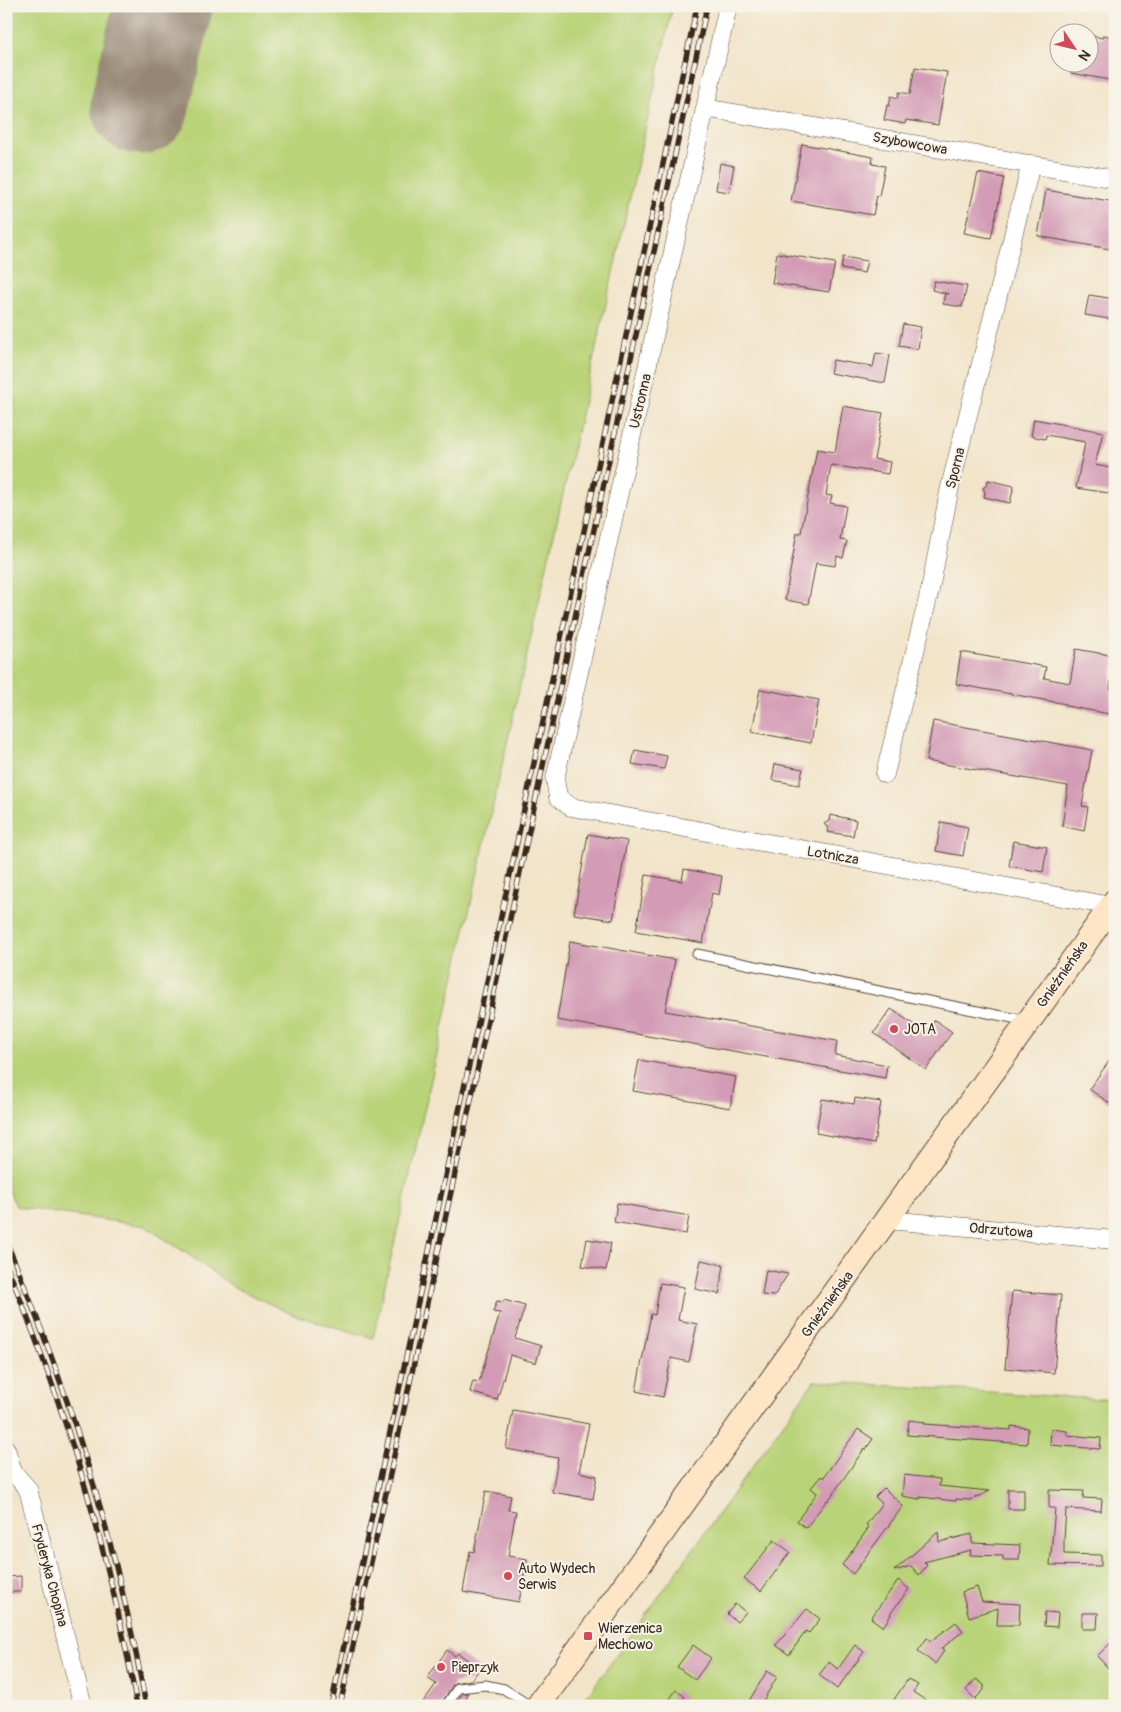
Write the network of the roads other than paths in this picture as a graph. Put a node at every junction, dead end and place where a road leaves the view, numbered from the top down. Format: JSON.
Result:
{"nodes":[{"id":1,"x":728,"y":6,"type":"edge"},
{"id":2,"x":706,"y":108,"type":"junction"},
{"id":3,"x":1031,"y":164,"type":"junction"},
{"id":4,"x":1115,"y":179,"type":"edge"},
{"id":5,"x":885,"y":774,"type":"dead end"},
{"id":6,"x":558,"y":796,"type":"joint"},
{"id":7,"x":1113,"y":903,"type":"edge"},
{"id":8,"x":697,"y":954,"type":"dead end"},
{"id":9,"x":1029,"y":1021,"type":"junction"},
{"id":10,"x":887,"y":1220,"type":"junction"},
{"id":11,"x":1115,"y":1240,"type":"edge"},
{"id":12,"x":6,"y":1449,"type":"edge"},
{"id":13,"x":10,"y":1472,"type":"edge"},
{"id":14,"x":83,"y":1706,"type":"edge"},
{"id":15,"x":446,"y":1706,"type":"edge"},
{"id":16,"x":530,"y":1706,"type":"edge"},
{"id":17,"x":538,"y":1706,"type":"edge"}],
"edges":[{"from":1,"to":2,"type":"street","name":"Ustronna"},
{"from":2,"to":3,"type":"street","name":"Szybowcowa"},
{"from":2,"to":6,"type":"street","name":"Ustronna"},
{"from":3,"to":4,"type":"street","name":"Szybowcowa"},
{"from":3,"to":5,"type":"street","name":"Sporna"},
{"from":6,"to":7,"type":"street","name":"Lotnicza"},
{"from":7,"to":9,"type":"main road","name":"Gnieźnieńska"},
{"from":8,"to":9,"type":"lane"},
{"from":9,"to":10,"type":"main road","name":"Gnieźnieńska"},
{"from":10,"to":11,"type":"street","name":"Odrzutowa"},
{"from":10,"to":17,"type":"main road","name":"Gnieźnieńska"},
{"from":12,"to":13,"type":"street","name":"Fryderyka Chopina"},
{"from":13,"to":14,"type":"street","name":"Fryderyka Chopina"},
{"from":15,"to":16,"type":"lane"}]}
